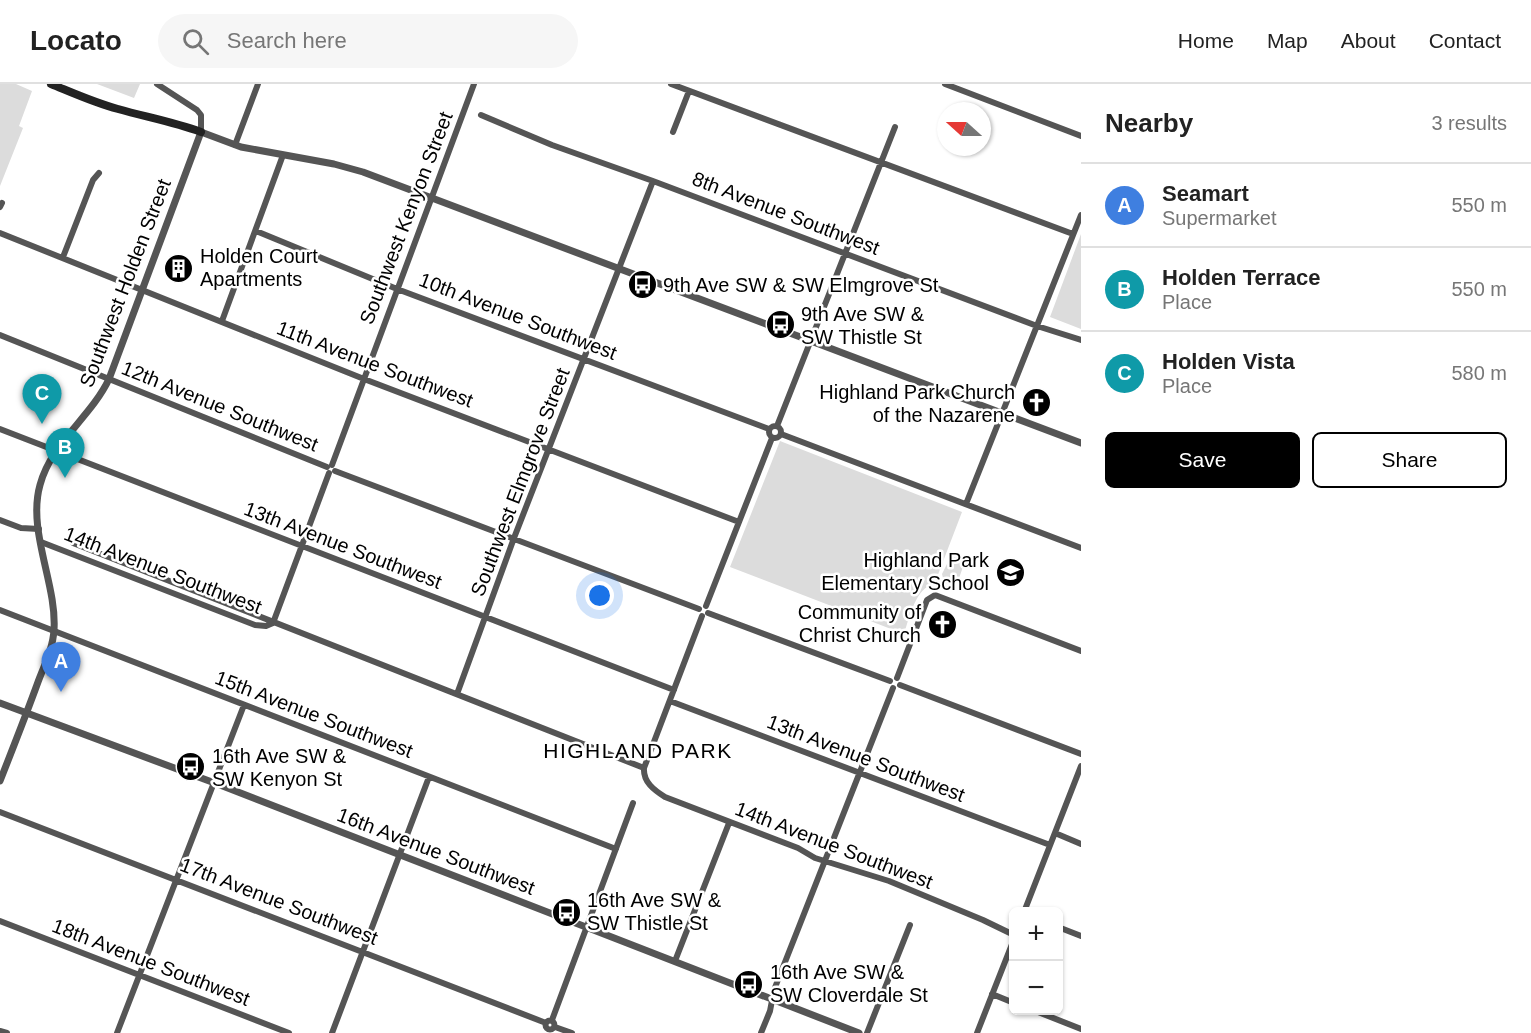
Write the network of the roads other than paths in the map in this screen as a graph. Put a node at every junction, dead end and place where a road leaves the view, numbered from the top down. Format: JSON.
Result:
{"nodes":[{"id":1,"x":51,"y":84,"type":"edge"},
{"id":2,"x":157,"y":84,"type":"edge"},
{"id":3,"x":258,"y":84,"type":"edge"},
{"id":4,"x":474,"y":84,"type":"edge"},
{"id":5,"x":671,"y":84,"type":"edge"},
{"id":6,"x":945,"y":84,"type":"edge"},
{"id":7,"x":689,"y":91,"type":"junction"},
{"id":8,"x":481,"y":115,"type":"dead end"},
{"id":9,"x":895,"y":127,"type":"dead end"},
{"id":10,"x":201,"y":132,"type":"junction"},
{"id":11,"x":673,"y":132,"type":"dead end"},
{"id":12,"x":1081,"y":136,"type":"edge"},
{"id":13,"x":235,"y":144,"type":"junction"},
{"id":14,"x":283,"y":154,"type":"junction"},
{"id":15,"x":882,"y":162,"type":"junction"},
{"id":16,"x":99,"y":172,"type":"dead end"},
{"id":17,"x":653,"y":181,"type":"junction"},
{"id":18,"x":431,"y":199,"type":"junction"},
{"id":19,"x":1081,"y":214,"type":"edge"},
{"id":20,"x":256,"y":231,"type":"junction"},
{"id":21,"x":0,"y":233,"type":"edge"},
{"id":22,"x":1073,"y":234,"type":"junction"},
{"id":23,"x":845,"y":254,"type":"junction"},
{"id":24,"x":63,"y":257,"type":"junction"},
{"id":25,"x":620,"y":269,"type":"junction"},
{"id":26,"x":142,"y":289,"type":"junction"},
{"id":27,"x":397,"y":289,"type":"junction"},
{"id":28,"x":222,"y":321,"type":"junction"},
{"id":29,"x":1037,"y":326,"type":"junction"},
{"id":30,"x":0,"y":335,"type":"edge"},
{"id":31,"x":1081,"y":340,"type":"edge"},
{"id":32,"x":811,"y":341,"type":"junction"},
{"id":33,"x":584,"y":359,"type":"junction"},
{"id":34,"x":109,"y":379,"type":"junction"},
{"id":35,"x":364,"y":379,"type":"junction"},
{"id":36,"x":1002,"y":413,"type":"junction"},
{"id":37,"x":777,"y":426,"type":"junction"},
{"id":38,"x":0,"y":429,"type":"edge"},
{"id":39,"x":770,"y":429,"type":"junction"},
{"id":40,"x":782,"y":434,"type":"junction"},
{"id":41,"x":772,"y":438,"type":"junction"},
{"id":42,"x":1081,"y":443,"type":"edge"},
{"id":43,"x":549,"y":448,"type":"junction"},
{"id":44,"x":56,"y":451,"type":"junction"},
{"id":45,"x":331,"y":469,"type":"junction"},
{"id":46,"x":966,"y":504,"type":"junction"},
{"id":47,"x":0,"y":519,"type":"edge"},
{"id":48,"x":739,"y":522,"type":"junction"},
{"id":49,"x":39,"y":529,"type":"junction"},
{"id":50,"x":514,"y":538,"type":"junction"},
{"id":51,"x":41,"y":542,"type":"junction"},
{"id":52,"x":73,"y":543,"type":"dead end"},
{"id":53,"x":302,"y":546,"type":"junction"},
{"id":54,"x":1081,"y":548,"type":"edge"},
{"id":55,"x":0,"y":610,"type":"edge"},
{"id":56,"x":704,"y":611,"type":"junction"},
{"id":57,"x":485,"y":618,"type":"junction"},
{"id":58,"x":273,"y":623,"type":"junction"},
{"id":59,"x":54,"y":632,"type":"junction"},
{"id":60,"x":1081,"y":651,"type":"edge"},
{"id":61,"x":897,"y":678,"type":"junction"},
{"id":62,"x":891,"y":685,"type":"junction"},
{"id":63,"x":900,"y":685,"type":"junction"},
{"id":64,"x":674,"y":690,"type":"junction"},
{"id":65,"x":457,"y":694,"type":"junction"},
{"id":66,"x":670,"y":701,"type":"junction"},
{"id":67,"x":0,"y":703,"type":"edge"},
{"id":68,"x":244,"y":705,"type":"junction"},
{"id":69,"x":27,"y":713,"type":"junction"},
{"id":70,"x":1081,"y":756,"type":"edge"},
{"id":71,"x":1081,"y":766,"type":"edge"},
{"id":72,"x":644,"y":768,"type":"junction"},
{"id":73,"x":859,"y":773,"type":"junction"},
{"id":74,"x":429,"y":777,"type":"junction"},
{"id":75,"x":0,"y":781,"type":"edge"},
{"id":76,"x":215,"y":783,"type":"junction"},
{"id":77,"x":633,"y":803,"type":"dead end"},
{"id":78,"x":0,"y":812,"type":"edge"},
{"id":79,"x":729,"y":823,"type":"junction"},
{"id":80,"x":1055,"y":833,"type":"junction"},
{"id":81,"x":1081,"y":844,"type":"edge"},
{"id":82,"x":1050,"y":845,"type":"junction"},
{"id":83,"x":616,"y":849,"type":"junction"},
{"id":84,"x":400,"y":855,"type":"junction"},
{"id":85,"x":824,"y":862,"type":"junction"},
{"id":86,"x":177,"y":880,"type":"junction"},
{"id":87,"x":1026,"y":907,"type":"edge"},
{"id":88,"x":0,"y":921,"type":"edge"},
{"id":89,"x":909,"y":925,"type":"dead end"},
{"id":90,"x":587,"y":927,"type":"junction"},
{"id":91,"x":1063,"y":929,"type":"edge"},
{"id":92,"x":1009,"y":934,"type":"edge"},
{"id":93,"x":1081,"y":936,"type":"edge"},
{"id":94,"x":1009,"y":950,"type":"edge"},
{"id":95,"x":363,"y":952,"type":"junction"},
{"id":96,"x":675,"y":961,"type":"junction"},
{"id":97,"x":140,"y":976,"type":"junction"},
{"id":98,"x":992,"y":994,"type":"junction"},
{"id":99,"x":772,"y":999,"type":"junction"},
{"id":100,"x":1009,"y":1001,"type":"edge"},
{"id":101,"x":1044,"y":1015,"type":"edge"},
{"id":102,"x":550,"y":1026,"type":"edge"},
{"id":103,"x":1081,"y":1029,"type":"edge"},
{"id":104,"x":0,"y":1031,"type":"edge"},
{"id":105,"x":7,"y":1033,"type":"edge"},
{"id":106,"x":117,"y":1033,"type":"edge"},
{"id":107,"x":289,"y":1033,"type":"edge"},
{"id":108,"x":332,"y":1033,"type":"edge"},
{"id":109,"x":572,"y":1033,"type":"edge"},
{"id":110,"x":761,"y":1033,"type":"edge"},
{"id":111,"x":859,"y":1033,"type":"edge"},
{"id":112,"x":867,"y":1033,"type":"edge"},
{"id":113,"x":976,"y":1033,"type":"edge"}],
"edges":[{"from":1,"to":10,"type":"main road"},
{"from":2,"to":10,"type":"street"},
{"from":3,"to":13,"type":"street"},
{"from":4,"to":18,"type":"street","name":"Southwest Kenyon Street"},
{"from":5,"to":7,"type":"street"},
{"from":6,"to":12,"type":"street"},
{"from":7,"to":11,"type":"street"},
{"from":7,"to":15,"type":"street"},
{"from":8,"to":17,"type":"street","name":"8th Avenue Southwest"},
{"from":9,"to":15,"type":"street"},
{"from":10,"to":13,"type":"street"},
{"from":10,"to":26,"type":"street","name":"Southwest Holden Street"},
{"from":13,"to":14,"type":"street"},
{"from":14,"to":18,"type":"street"},
{"from":14,"to":20,"type":"street"},
{"from":15,"to":22,"type":"street"},
{"from":15,"to":23,"type":"street"},
{"from":16,"to":24,"type":"street"},
{"from":17,"to":23,"type":"street","name":"8th Avenue Southwest"},
{"from":17,"to":25,"type":"street","name":"Southwest Elmgrove Street"},
{"from":18,"to":25,"type":"street"},
{"from":18,"to":27,"type":"street","name":"Southwest Kenyon Street"},
{"from":19,"to":22,"type":"street"},
{"from":20,"to":27,"type":"street","name":"10th Avenue Southwest"},
{"from":20,"to":28,"type":"street"},
{"from":21,"to":24,"type":"street","name":"11th Avenue Southwest"},
{"from":22,"to":29,"type":"street"},
{"from":23,"to":29,"type":"street","name":"8th Avenue Southwest"},
{"from":23,"to":32,"type":"street"},
{"from":24,"to":26,"type":"street","name":"11th Avenue Southwest"},
{"from":25,"to":32,"type":"street"},
{"from":25,"to":33,"type":"street","name":"Southwest Elmgrove Street"},
{"from":26,"to":28,"type":"street","name":"11th Avenue Southwest"},
{"from":26,"to":34,"type":"street","name":"Southwest Holden Street"},
{"from":27,"to":33,"type":"street","name":"10th Avenue Southwest"},
{"from":27,"to":35,"type":"street","name":"Southwest Kenyon Street"},
{"from":28,"to":35,"type":"street","name":"11th Avenue Southwest"},
{"from":29,"to":31,"type":"street","name":"8th Avenue Southwest"},
{"from":29,"to":36,"type":"street"},
{"from":30,"to":34,"type":"street","name":"12th Avenue Southwest"},
{"from":32,"to":36,"type":"street"},
{"from":32,"to":37,"type":"street"},
{"from":33,"to":39,"type":"street","name":"10th Avenue Southwest"},
{"from":33,"to":43,"type":"street","name":"Southwest Elmgrove Street"},
{"from":34,"to":44,"type":"street","name":"Southwest Holden Street"},
{"from":34,"to":45,"type":"street","name":"12th Avenue Southwest"},
{"from":35,"to":43,"type":"street","name":"11th Avenue Southwest"},
{"from":35,"to":45,"type":"street","name":"Southwest Kenyon Street"},
{"from":36,"to":42,"type":"street"},
{"from":36,"to":46,"type":"street"},
{"from":37,"to":39,"type":"street"},
{"from":37,"to":40,"type":"street"},
{"from":38,"to":44,"type":"street","name":"13th Avenue Southwest"},
{"from":39,"to":41,"type":"street"},
{"from":40,"to":41,"type":"street"},
{"from":40,"to":46,"type":"street"},
{"from":41,"to":48,"type":"street"},
{"from":43,"to":48,"type":"street","name":"11th Avenue Southwest"},
{"from":43,"to":50,"type":"street","name":"Southwest Elmgrove Street"},
{"from":44,"to":49,"type":"street","name":"Southwest Holden Street"},
{"from":44,"to":53,"type":"street","name":"13th Avenue Southwest"},
{"from":45,"to":50,"type":"street","name":"12th Avenue Southwest"},
{"from":45,"to":53,"type":"street","name":"Southwest Kenyon Street"},
{"from":46,"to":54,"type":"street"},
{"from":47,"to":49,"type":"street","name":"14th Avenue Southwest"},
{"from":48,"to":56,"type":"street"},
{"from":49,"to":51,"type":"street","name":"Southwest Holden Street"},
{"from":50,"to":56,"type":"street","name":"12th Avenue Southwest"},
{"from":50,"to":57,"type":"street","name":"Southwest Elmgrove Street"},
{"from":51,"to":58,"type":"street","name":"14th Avenue Southwest"},
{"from":51,"to":59,"type":"street","name":"Southwest Holden Street"},
{"from":52,"to":58,"type":"street","name":"14th Avenue Southwest"},
{"from":53,"to":57,"type":"street","name":"13th Avenue Southwest"},
{"from":53,"to":58,"type":"street","name":"Southwest Kenyon Street"},
{"from":55,"to":59,"type":"street","name":"15th Avenue Southwest"},
{"from":56,"to":62,"type":"street","name":"12th Avenue Southwest"},
{"from":56,"to":64,"type":"street"},
{"from":57,"to":64,"type":"street","name":"13th Avenue Southwest"},
{"from":57,"to":65,"type":"street","name":"Southwest Elmgrove Street"},
{"from":58,"to":65,"type":"street","name":"14th Avenue Southwest"},
{"from":59,"to":68,"type":"street","name":"15th Avenue Southwest"},
{"from":59,"to":69,"type":"street","name":"Southwest Holden Street"},
{"from":60,"to":61,"type":"street"},
{"from":61,"to":62,"type":"street"},
{"from":61,"to":63,"type":"street"},
{"from":62,"to":63,"type":"street"},
{"from":62,"to":73,"type":"street"},
{"from":63,"to":70,"type":"street"},
{"from":64,"to":66,"type":"street"},
{"from":65,"to":72,"type":"street","name":"14th Avenue Southwest"},
{"from":66,"to":72,"type":"street"},
{"from":66,"to":73,"type":"street","name":"13th Avenue Southwest"},
{"from":67,"to":69,"type":"street","name":"16th Avenue Southwest"},
{"from":68,"to":74,"type":"street","name":"15th Avenue Southwest"},
{"from":68,"to":76,"type":"street"},
{"from":69,"to":75,"type":"street","name":"Southwest Holden Street"},
{"from":69,"to":76,"type":"street","name":"16th Avenue Southwest"},
{"from":71,"to":80,"type":"street"},
{"from":72,"to":79,"type":"street","name":"14th Avenue Southwest"},
{"from":73,"to":82,"type":"street","name":"13th Avenue Southwest"},
{"from":73,"to":85,"type":"street"},
{"from":74,"to":83,"type":"street","name":"15th Avenue Southwest"},
{"from":74,"to":84,"type":"street"},
{"from":76,"to":84,"type":"street","name":"16th Avenue Southwest"},
{"from":76,"to":86,"type":"street"},
{"from":77,"to":83,"type":"street"},
{"from":78,"to":86,"type":"street","name":"17th Avenue Southwest"},
{"from":79,"to":85,"type":"street","name":"14th Avenue Southwest"},
{"from":79,"to":96,"type":"street"},
{"from":80,"to":81,"type":"street"},
{"from":80,"to":82,"type":"street"},
{"from":82,"to":87,"type":"street"},
{"from":83,"to":90,"type":"street"},
{"from":84,"to":90,"type":"street","name":"16th Avenue Southwest"},
{"from":84,"to":95,"type":"street"},
{"from":85,"to":92,"type":"street","name":"14th Avenue Southwest"},
{"from":85,"to":99,"type":"street"},
{"from":86,"to":95,"type":"street","name":"17th Avenue Southwest"},
{"from":86,"to":97,"type":"street"},
{"from":88,"to":97,"type":"street","name":"18th Avenue Southwest"},
{"from":89,"to":112,"type":"street"},
{"from":90,"to":96,"type":"street","name":"16th Avenue Southwest"},
{"from":90,"to":102,"type":"street"},
{"from":91,"to":93,"type":"street"},
{"from":94,"to":98,"type":"street"},
{"from":95,"to":102,"type":"street","name":"17th Avenue Southwest"},
{"from":95,"to":108,"type":"street"},
{"from":96,"to":99,"type":"street","name":"16th Avenue Southwest"},
{"from":97,"to":106,"type":"street"},
{"from":97,"to":107,"type":"street","name":"18th Avenue Southwest"},
{"from":98,"to":100,"type":"street"},
{"from":98,"to":113,"type":"street"},
{"from":99,"to":110,"type":"street"},
{"from":99,"to":111,"type":"street","name":"16th Avenue Southwest"},
{"from":101,"to":103,"type":"street"},
{"from":102,"to":109,"type":"street","name":"17th Avenue Southwest"},
{"from":104,"to":105,"type":"street"}]}
